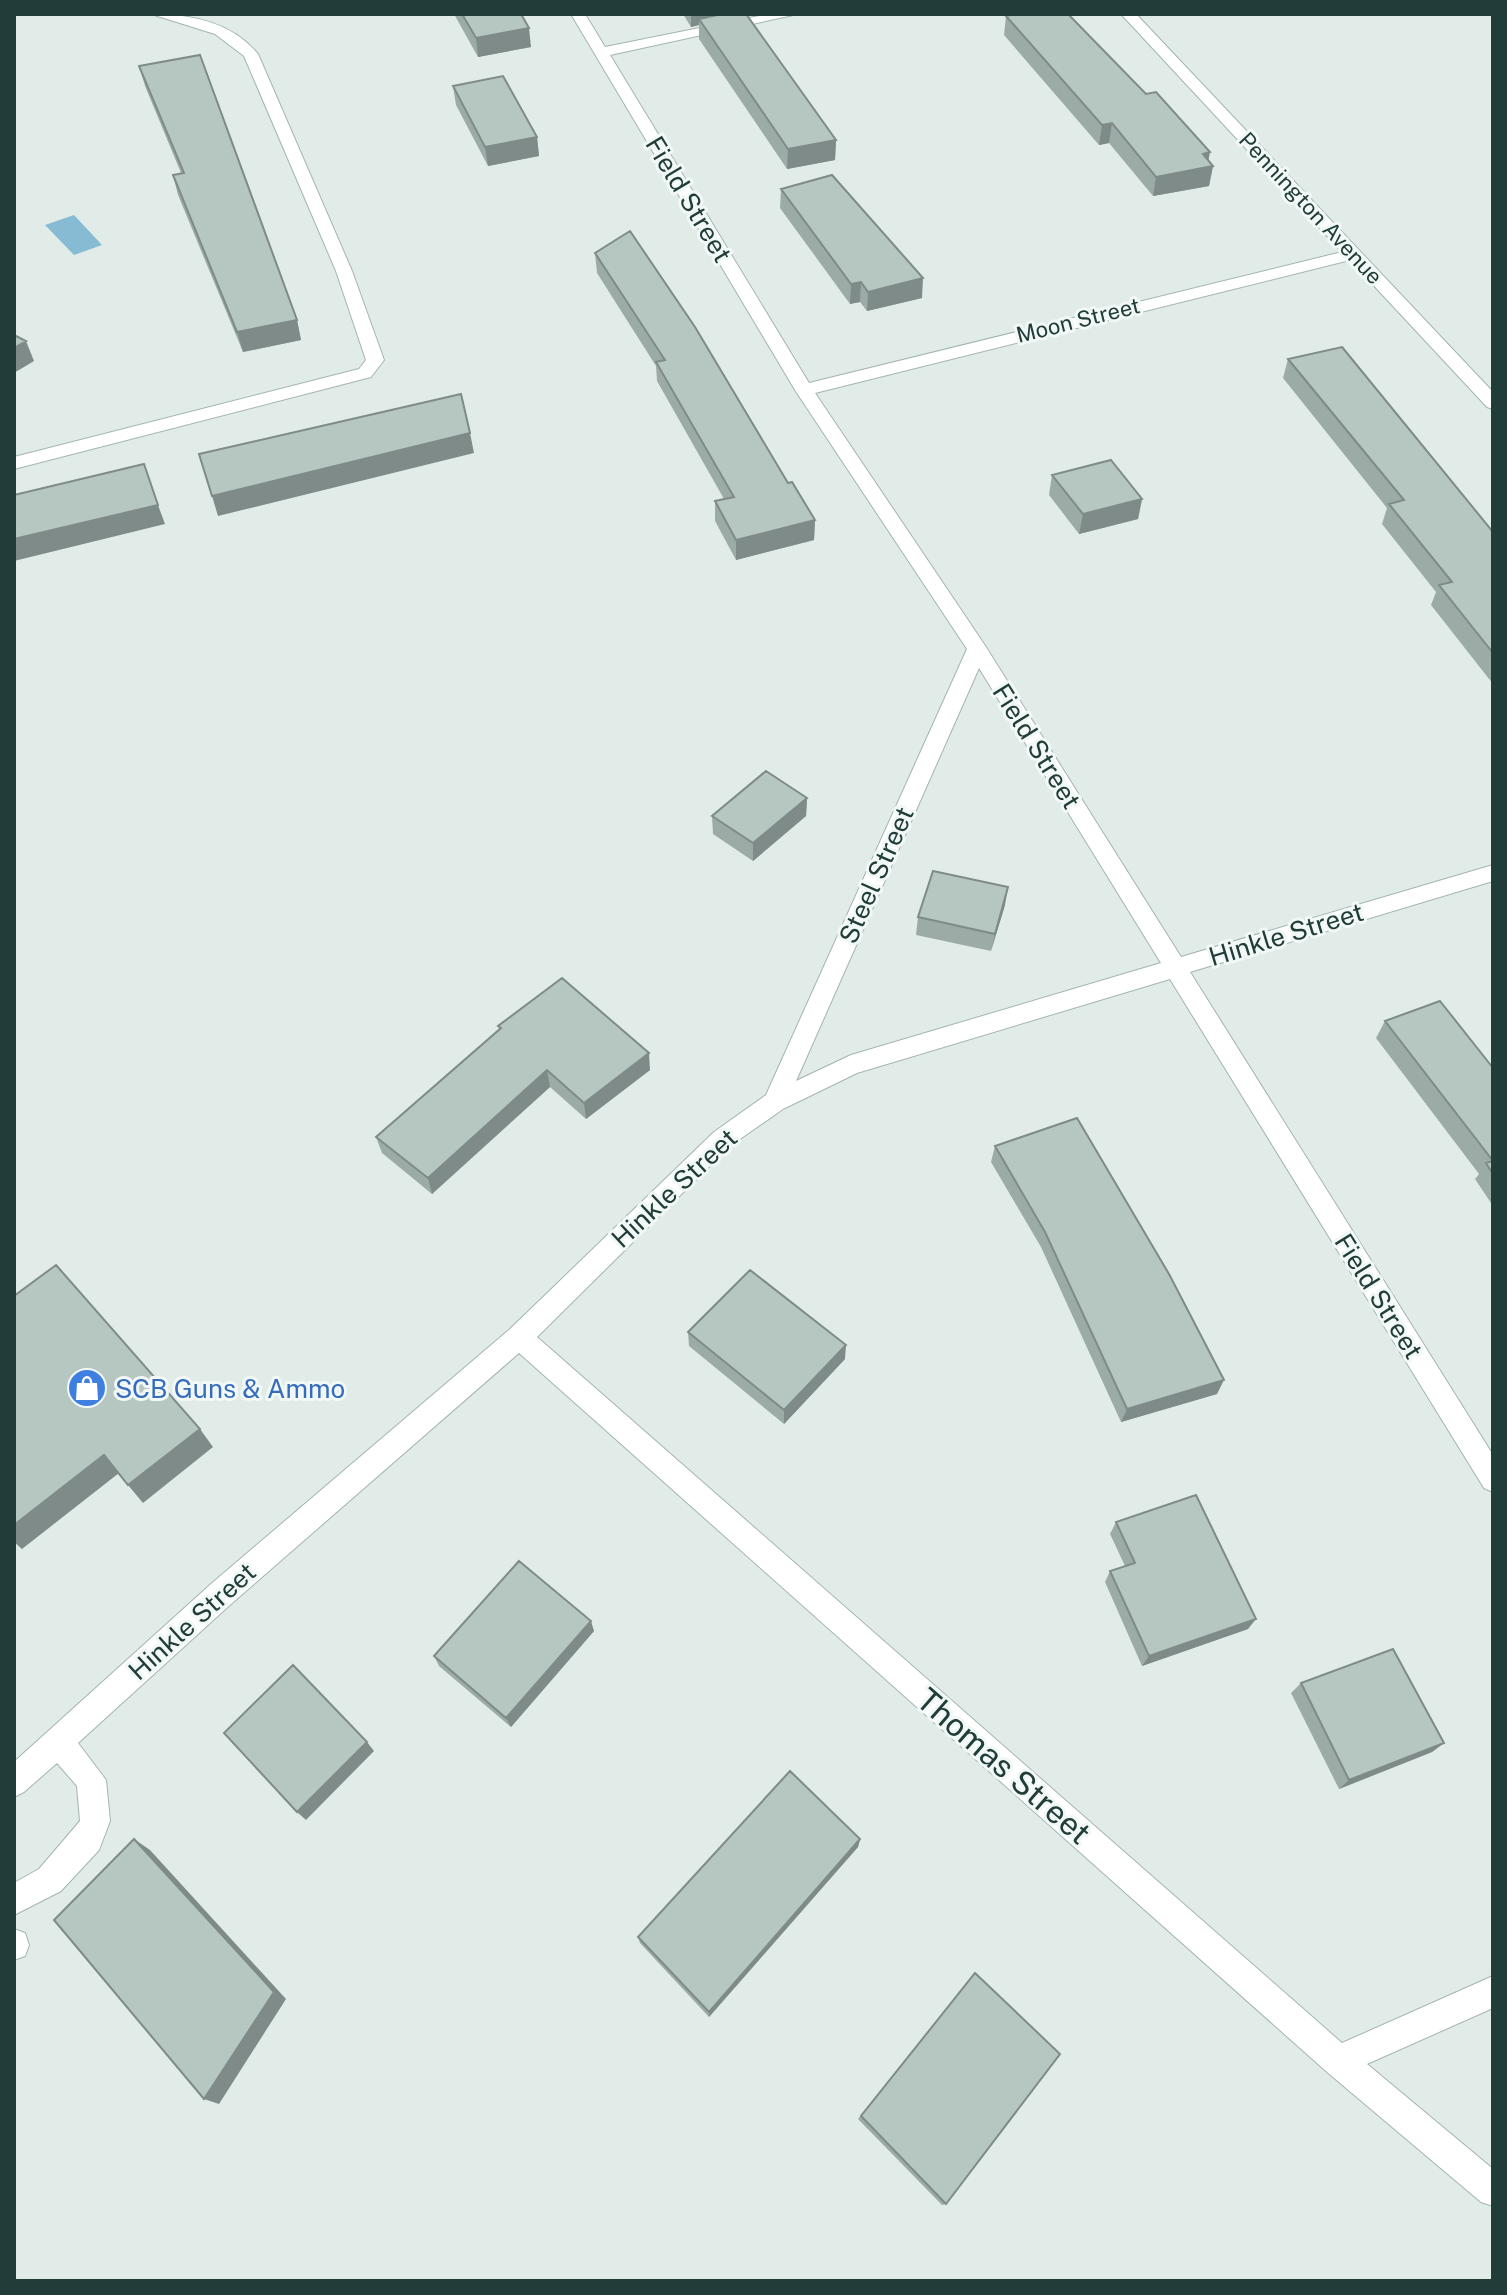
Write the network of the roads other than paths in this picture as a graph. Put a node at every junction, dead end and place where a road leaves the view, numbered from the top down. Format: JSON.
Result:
{"nodes":[{"id":1,"x":158,"y":14,"type":"edge"},
{"id":2,"x":578,"y":14,"type":"edge"},
{"id":3,"x":791,"y":14,"type":"edge"},
{"id":4,"x":1128,"y":14,"type":"edge"},
{"id":5,"x":601,"y":52,"type":"junction"},
{"id":6,"x":1354,"y":254,"type":"junction"},
{"id":7,"x":804,"y":390,"type":"junction"},
{"id":8,"x":1493,"y":403,"type":"edge"},
{"id":9,"x":14,"y":463,"type":"edge"},
{"id":10,"x":977,"y":649,"type":"junction"},
{"id":11,"x":1493,"y":873,"type":"edge"},
{"id":12,"x":1173,"y":967,"type":"junction"},
{"id":13,"x":775,"y":1102,"type":"junction"},
{"id":14,"x":519,"y":1337,"type":"junction"},
{"id":15,"x":1493,"y":1479,"type":"edge"},
{"id":16,"x":58,"y":1742,"type":"junction"},
{"id":17,"x":16,"y":1775,"type":"edge"},
{"id":18,"x":14,"y":1900,"type":"edge"},
{"id":19,"x":1493,"y":1992,"type":"edge"},
{"id":20,"x":1338,"y":2061,"type":"junction"},
{"id":21,"x":1493,"y":2190,"type":"edge"}],
"edges":[{"from":1,"to":9,"type":"street"},
{"from":2,"to":5,"type":"street","name":"Field Street"},
{"from":3,"to":5,"type":"street"},
{"from":4,"to":6,"type":"street","name":"Pennington Avenue"},
{"from":5,"to":7,"type":"street","name":"Field Street"},
{"from":6,"to":7,"type":"street","name":"Moon Street"},
{"from":6,"to":8,"type":"street","name":"Pennington Avenue"},
{"from":7,"to":10,"type":"street","name":"Field Street"},
{"from":10,"to":12,"type":"street","name":"Field Street"},
{"from":10,"to":13,"type":"street","name":"Steel Street"},
{"from":11,"to":12,"type":"street","name":"Hinkle Street"},
{"from":12,"to":13,"type":"street","name":"Hinkle Street"},
{"from":12,"to":15,"type":"street","name":"Field Street"},
{"from":13,"to":14,"type":"street","name":"Hinkle Street"},
{"from":14,"to":16,"type":"street","name":"Hinkle Street"},
{"from":14,"to":20,"type":"street","name":"Thomas Street"},
{"from":16,"to":17,"type":"street","name":"Hinkle Street"},
{"from":16,"to":18,"type":"street"},
{"from":19,"to":20,"type":"street"},
{"from":20,"to":21,"type":"street","name":"Thomas Street"}]}
